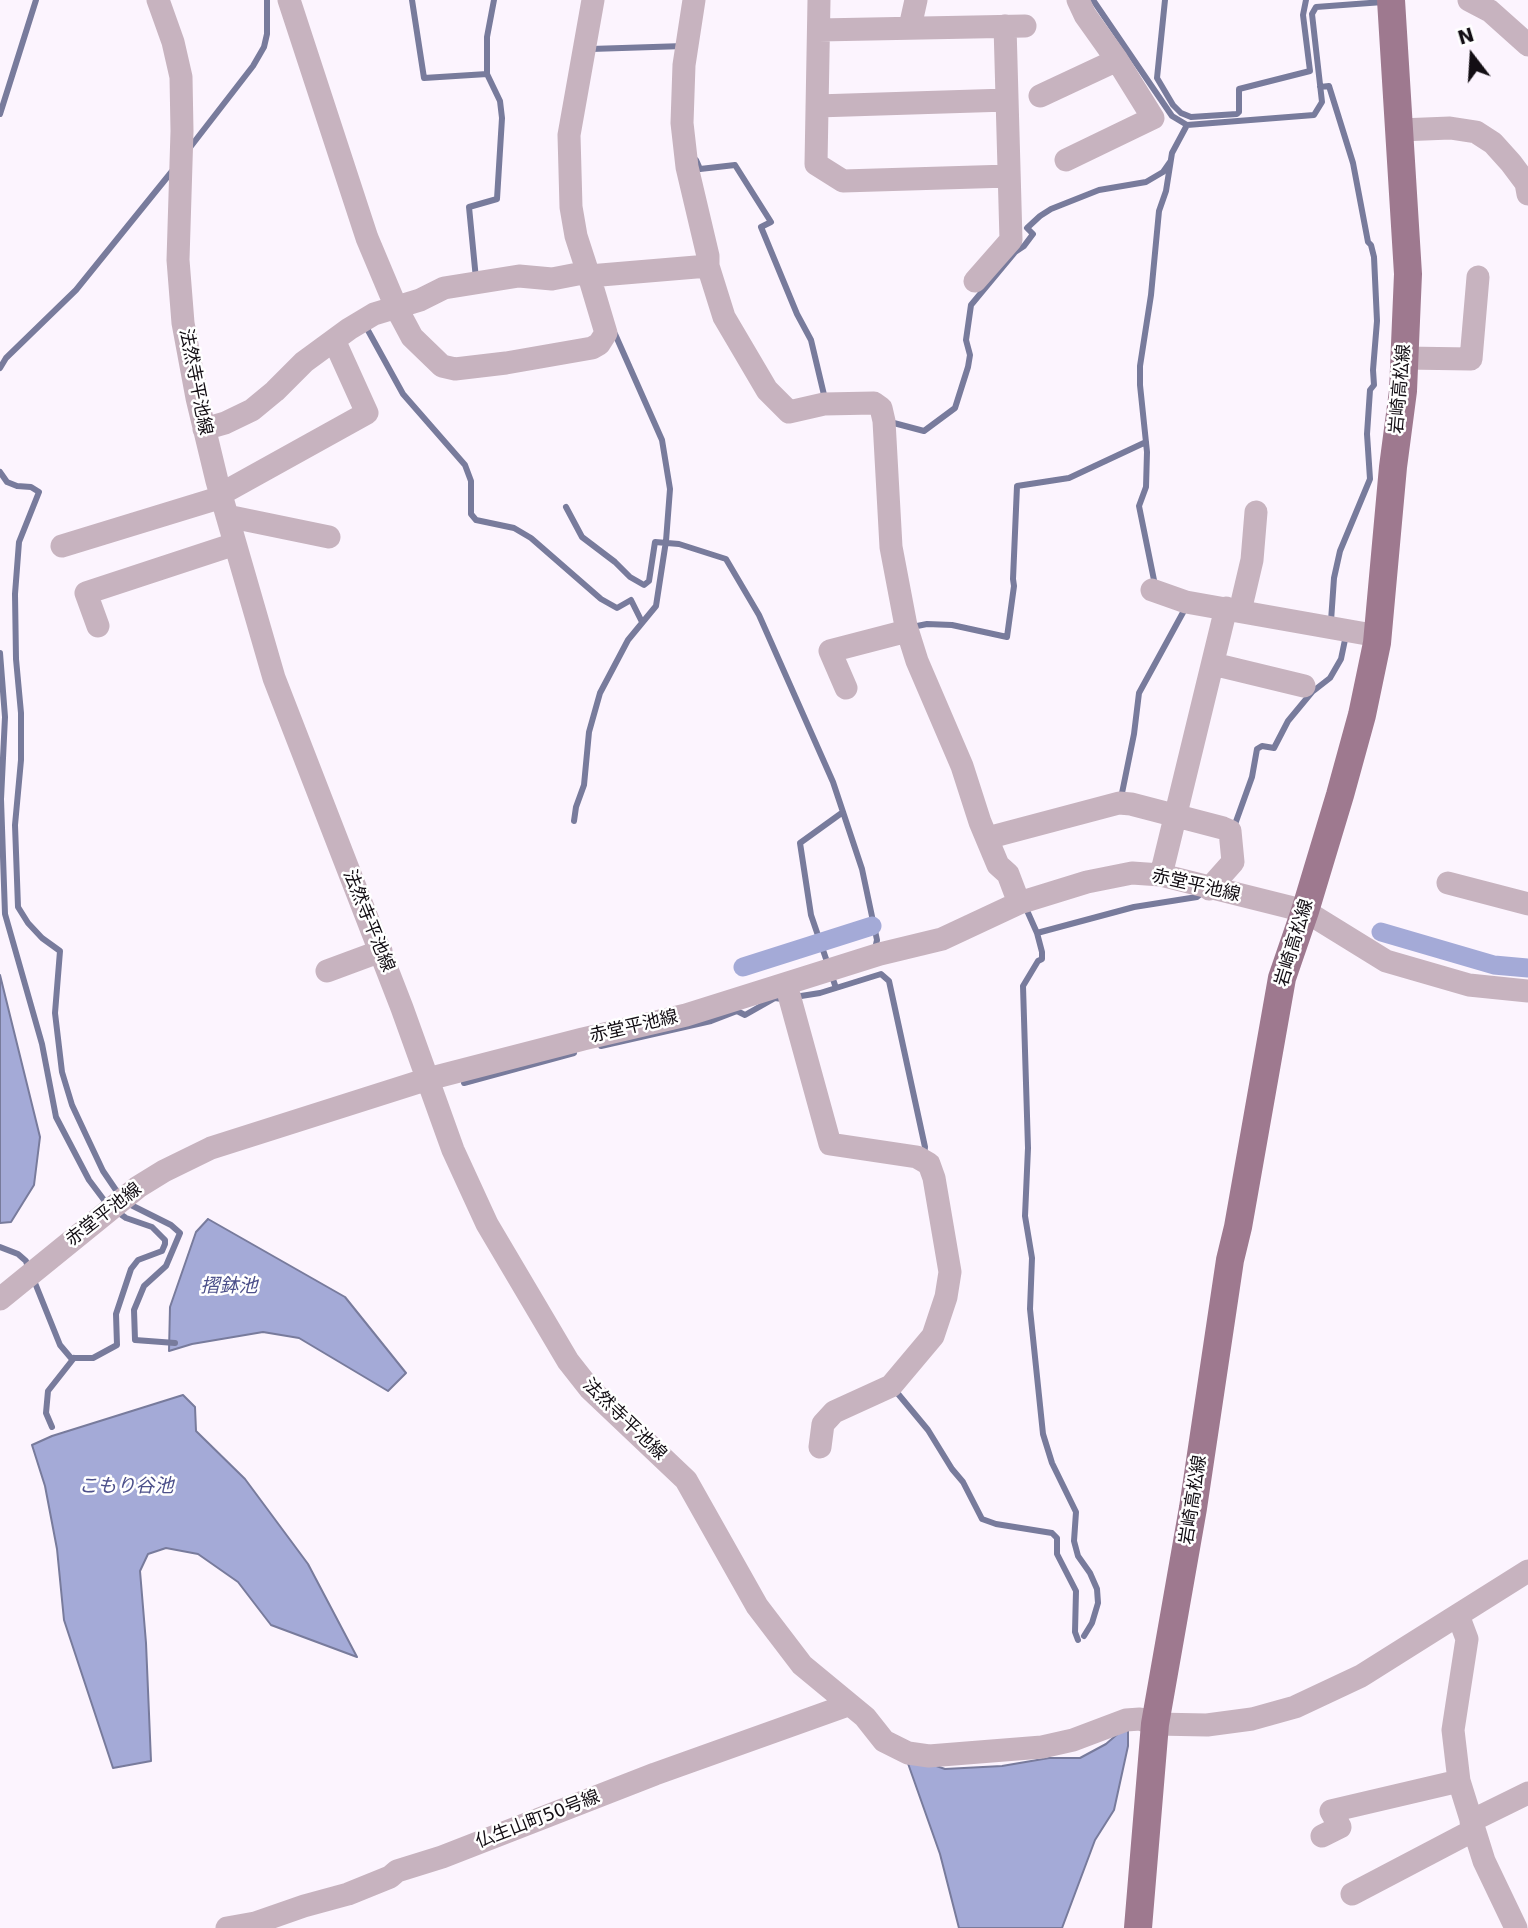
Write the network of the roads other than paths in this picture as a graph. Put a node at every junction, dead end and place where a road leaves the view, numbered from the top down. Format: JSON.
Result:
{"nodes":[{"id":1,"x":158,"y":0,"type":"edge"},
{"id":2,"x":289,"y":0,"type":"edge"},
{"id":3,"x":593,"y":0,"type":"edge"},
{"id":4,"x":694,"y":0,"type":"edge"},
{"id":5,"x":819,"y":0,"type":"edge"},
{"id":6,"x":916,"y":0,"type":"edge"},
{"id":7,"x":1078,"y":0,"type":"edge"},
{"id":8,"x":1391,"y":0,"type":"edge"},
{"id":9,"x":1469,"y":0,"type":"edge"},
{"id":10,"x":910,"y":27,"type":"junction"},
{"id":11,"x":819,"y":30,"type":"junction"},
{"id":12,"x":1528,"y":45,"type":"edge"},
{"id":13,"x":1117,"y":61,"type":"junction"},
{"id":14,"x":1040,"y":96,"type":"dead end"},
{"id":15,"x":1007,"y":100,"type":"junction"},
{"id":16,"x":817,"y":106,"type":"junction"},
{"id":17,"x":1400,"y":130,"type":"junction"},
{"id":18,"x":1066,"y":160,"type":"dead end"},
{"id":19,"x":1009,"y":176,"type":"junction"},
{"id":20,"x":1528,"y":194,"type":"edge"},
{"id":21,"x":708,"y":266,"type":"junction"},
{"id":22,"x":590,"y":276,"type":"junction"},
{"id":23,"x":1478,"y":277,"type":"dead end"},
{"id":24,"x":975,"y":281,"type":"dead end"},
{"id":25,"x":396,"y":307,"type":"junction"},
{"id":26,"x":334,"y":340,"type":"junction"},
{"id":27,"x":1405,"y":358,"type":"junction"},
{"id":28,"x":204,"y":429,"type":"junction"},
{"id":29,"x":223,"y":502,"type":"junction"},
{"id":30,"x":1256,"y":512,"type":"dead end"},
{"id":31,"x":329,"y":537,"type":"dead end"},
{"id":32,"x":235,"y":544,"type":"junction"},
{"id":33,"x":61,"y":546,"type":"dead end"},
{"id":34,"x":1152,"y":590,"type":"dead end"},
{"id":35,"x":1233,"y":609,"type":"junction"},
{"id":36,"x":98,"y":626,"type":"dead end"},
{"id":37,"x":907,"y":631,"type":"junction"},
{"id":38,"x":1378,"y":636,"type":"junction"},
{"id":39,"x":1213,"y":664,"type":"junction"},
{"id":40,"x":1304,"y":686,"type":"dead end"},
{"id":41,"x":846,"y":688,"type":"dead end"},
{"id":42,"x":1176,"y":816,"type":"junction"},
{"id":43,"x":986,"y":838,"type":"junction"},
{"id":44,"x":1161,"y":875,"type":"junction"},
{"id":45,"x":1448,"y":883,"type":"dead end"},
{"id":46,"x":1209,"y":889,"type":"junction"},
{"id":47,"x":1019,"y":903,"type":"junction"},
{"id":48,"x":1528,"y":904,"type":"edge"},
{"id":49,"x":1305,"y":911,"type":"junction"},
{"id":50,"x":381,"y":951,"type":"junction"},
{"id":51,"x":327,"y":971,"type":"dead end"},
{"id":52,"x":786,"y":984,"type":"junction"},
{"id":53,"x":1528,"y":990,"type":"edge"},
{"id":54,"x":428,"y":1079,"type":"junction"},
{"id":55,"x":0,"y":1299,"type":"edge"},
{"id":56,"x":820,"y":1447,"type":"dead end"},
{"id":57,"x":1528,"y":1571,"type":"edge"},
{"id":58,"x":1458,"y":1615,"type":"junction"},
{"id":59,"x":856,"y":1711,"type":"junction"},
{"id":60,"x":1156,"y":1724,"type":"junction"},
{"id":61,"x":1459,"y":1781,"type":"junction"},
{"id":62,"x":1528,"y":1793,"type":"edge"},
{"id":63,"x":1473,"y":1826,"type":"junction"},
{"id":64,"x":1322,"y":1836,"type":"dead end"},
{"id":65,"x":1352,"y":1895,"type":"dead end"},
{"id":66,"x":227,"y":1928,"type":"edge"},
{"id":67,"x":1138,"y":1928,"type":"edge"},
{"id":68,"x":1516,"y":1928,"type":"edge"}],
"edges":[{"from":1,"to":28,"type":"street","name":"法然寺平池線"},
{"from":2,"to":25,"type":"street"},
{"from":3,"to":22,"type":"street"},
{"from":4,"to":21,"type":"street"},
{"from":5,"to":11,"type":"street"},
{"from":6,"to":10,"type":"street"},
{"from":7,"to":13,"type":"street"},
{"from":8,"to":17,"type":"main road","name":"岩崎高松線"},
{"from":9,"to":12,"type":"street"},
{"from":10,"to":11,"type":"street"},
{"from":10,"to":15,"type":"street"},
{"from":11,"to":16,"type":"street"},
{"from":13,"to":14,"type":"street"},
{"from":13,"to":18,"type":"street"},
{"from":15,"to":16,"type":"street"},
{"from":15,"to":19,"type":"street"},
{"from":16,"to":19,"type":"street"},
{"from":17,"to":20,"type":"street"},
{"from":17,"to":27,"type":"main road","name":"岩崎高松線"},
{"from":19,"to":24,"type":"street"},
{"from":21,"to":22,"type":"street"},
{"from":21,"to":37,"type":"street"},
{"from":22,"to":25,"type":"street"},
{"from":22,"to":25,"type":"street"},
{"from":23,"to":27,"type":"street"},
{"from":25,"to":26,"type":"street"},
{"from":26,"to":28,"type":"street"},
{"from":26,"to":29,"type":"street"},
{"from":27,"to":38,"type":"main road","name":"岩崎高松線"},
{"from":28,"to":29,"type":"street","name":"法然寺平池線"},
{"from":29,"to":31,"type":"street"},
{"from":29,"to":32,"type":"street","name":"法然寺平池線"},
{"from":29,"to":33,"type":"street"},
{"from":30,"to":35,"type":"street"},
{"from":32,"to":36,"type":"street"},
{"from":32,"to":50,"type":"street","name":"法然寺平池線"},
{"from":34,"to":35,"type":"street"},
{"from":35,"to":38,"type":"street"},
{"from":35,"to":39,"type":"street"},
{"from":37,"to":41,"type":"street"},
{"from":37,"to":43,"type":"street"},
{"from":38,"to":49,"type":"main road","name":"岩崎高松線"},
{"from":39,"to":40,"type":"street"},
{"from":39,"to":42,"type":"street"},
{"from":42,"to":43,"type":"street"},
{"from":42,"to":44,"type":"street"},
{"from":42,"to":46,"type":"street"},
{"from":43,"to":47,"type":"street"},
{"from":44,"to":46,"type":"street","name":"赤堂平池線"},
{"from":44,"to":47,"type":"street","name":"赤堂平池線"},
{"from":45,"to":48,"type":"street"},
{"from":46,"to":49,"type":"street","name":"赤堂平池線"},
{"from":47,"to":52,"type":"street","name":"赤堂平池線"},
{"from":49,"to":53,"type":"street","name":"赤堂平池線"},
{"from":49,"to":60,"type":"main road","name":"岩崎高松線"},
{"from":50,"to":51,"type":"street"},
{"from":50,"to":54,"type":"street","name":"法然寺平池線"},
{"from":52,"to":54,"type":"street","name":"赤堂平池線"},
{"from":52,"to":56,"type":"street"},
{"from":54,"to":55,"type":"street","name":"赤堂平池線"},
{"from":54,"to":59,"type":"street","name":"法然寺平池線"},
{"from":57,"to":58,"type":"street","name":"法然寺平池線"},
{"from":58,"to":60,"type":"street","name":"法然寺平池線"},
{"from":58,"to":61,"type":"street"},
{"from":59,"to":60,"type":"street","name":"法然寺平池線"},
{"from":59,"to":66,"type":"street","name":"仏生山町50号線"},
{"from":60,"to":67,"type":"main road","name":"岩崎高松線"},
{"from":61,"to":63,"type":"street"},
{"from":61,"to":64,"type":"street"},
{"from":62,"to":63,"type":"street"},
{"from":63,"to":65,"type":"street"},
{"from":63,"to":68,"type":"street"}]}
